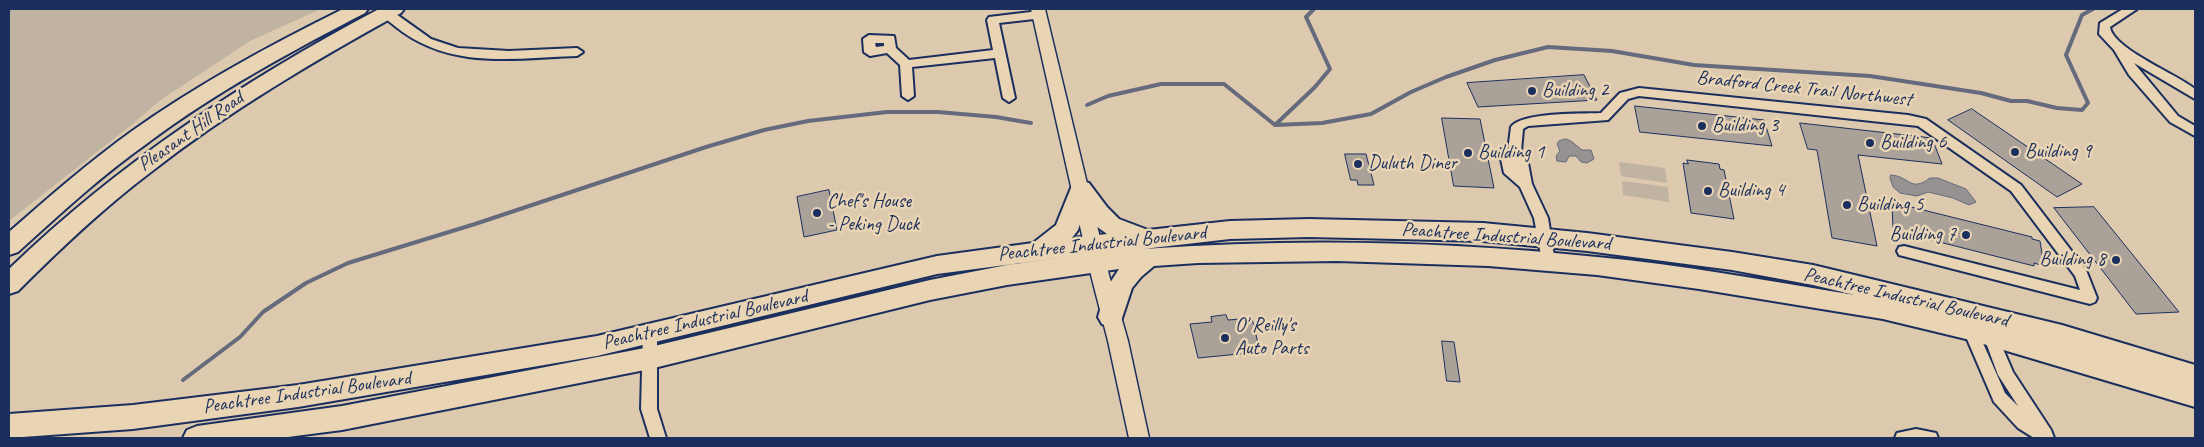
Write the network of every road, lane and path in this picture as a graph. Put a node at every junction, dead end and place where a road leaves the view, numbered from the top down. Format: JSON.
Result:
{"nodes":[{"id":1,"x":358,"y":9,"type":"edge"},
{"id":2,"x":2131,"y":9,"type":"edge"},
{"id":3,"x":388,"y":10,"type":"edge"},
{"id":4,"x":1039,"y":12,"type":"edge"},
{"id":5,"x":992,"y":14,"type":"edge"},
{"id":6,"x":2118,"y":48,"type":"junction"},
{"id":7,"x":890,"y":50,"type":"dead end"},
{"id":8,"x":577,"y":52,"type":"dead end"},
{"id":9,"x":1000,"y":53,"type":"junction"},
{"id":10,"x":906,"y":64,"type":"junction"},
{"id":11,"x":2195,"y":95,"type":"edge"},
{"id":12,"x":908,"y":96,"type":"dead end"},
{"id":13,"x":1009,"y":98,"type":"dead end"},
{"id":14,"x":2195,"y":132,"type":"edge"},
{"id":15,"x":1081,"y":189,"type":"junction"},
{"id":16,"x":1544,"y":238,"type":"junction"},
{"id":17,"x":9,"y":246,"type":"edge"},
{"id":18,"x":1152,"y":247,"type":"junction"},
{"id":19,"x":1038,"y":251,"type":"junction"},
{"id":20,"x":1904,"y":251,"type":"dead end"},
{"id":21,"x":1095,"y":254,"type":"junction"},
{"id":22,"x":1548,"y":262,"type":"junction"},
{"id":23,"x":9,"y":284,"type":"edge"},
{"id":24,"x":1111,"y":317,"type":"junction"},
{"id":25,"x":1977,"y":323,"type":"junction"},
{"id":26,"x":650,"y":346,"type":"junction"},
{"id":27,"x":2195,"y":376,"type":"edge"},
{"id":28,"x":2195,"y":396,"type":"edge"},
{"id":29,"x":9,"y":426,"type":"edge"},
{"id":30,"x":197,"y":438,"type":"edge"},
{"id":31,"x":658,"y":438,"type":"edge"},
{"id":32,"x":1139,"y":438,"type":"edge"},
{"id":33,"x":1902,"y":438,"type":"edge"},
{"id":34,"x":1930,"y":438,"type":"edge"},
{"id":35,"x":2046,"y":438,"type":"edge"}],
"edges":[{"from":1,"to":17,"type":"highway","name":"Pleasant Hill Road"},
{"from":2,"to":6,"type":"street"},
{"from":3,"to":8,"type":"street"},
{"from":3,"to":23,"type":"highway","name":"Pleasant Hill Road"},
{"from":4,"to":5,"type":"street"},
{"from":4,"to":15,"type":"street"},
{"from":5,"to":9,"type":"street"},
{"from":6,"to":11,"type":"street"},
{"from":6,"to":14,"type":"street"},
{"from":7,"to":10,"type":"street"},
{"from":9,"to":10,"type":"street"},
{"from":9,"to":13,"type":"street"},
{"from":10,"to":12,"type":"street"},
{"from":15,"to":18,"type":"highway"},
{"from":15,"to":19,"type":"highway"},
{"from":15,"to":21,"type":"street"},
{"from":16,"to":18,"type":"highway","name":"Peachtree Industrial Boulevard"},
{"from":16,"to":20,"type":"street","name":"Bradford Creek Trail Northwest"},
{"from":16,"to":22,"type":"street","name":"Bradford Creek Trail Northwest"},
{"from":16,"to":25,"type":"highway","name":"Peachtree Industrial Boulevard"},
{"from":18,"to":21,"type":"highway","name":"Peachtree Industrial Boulevard"},
{"from":18,"to":22,"type":"highway","name":"Peachtree Industrial Boulevard"},
{"from":18,"to":24,"type":"highway"},
{"from":19,"to":21,"type":"highway","name":"Peachtree Industrial Boulevard"},
{"from":19,"to":26,"type":"highway","name":"Peachtree Industrial Boulevard"},
{"from":21,"to":24,"type":"street"},
{"from":21,"to":26,"type":"highway","name":"Peachtree Industrial Boulevard"},
{"from":22,"to":25,"type":"highway","name":"Peachtree Industrial Boulevard"},
{"from":24,"to":32,"type":"street"},
{"from":25,"to":27,"type":"highway","name":"Peachtree Industrial Boulevard"},
{"from":25,"to":28,"type":"highway","name":"Peachtree Industrial Boulevard"},
{"from":25,"to":35,"type":"street"},
{"from":25,"to":35,"type":"street"},
{"from":26,"to":29,"type":"highway","name":"Peachtree Industrial Boulevard"},
{"from":26,"to":30,"type":"highway","name":"Peachtree Industrial Boulevard"},
{"from":26,"to":31,"type":"street"},
{"from":33,"to":34,"type":"street"}]}
